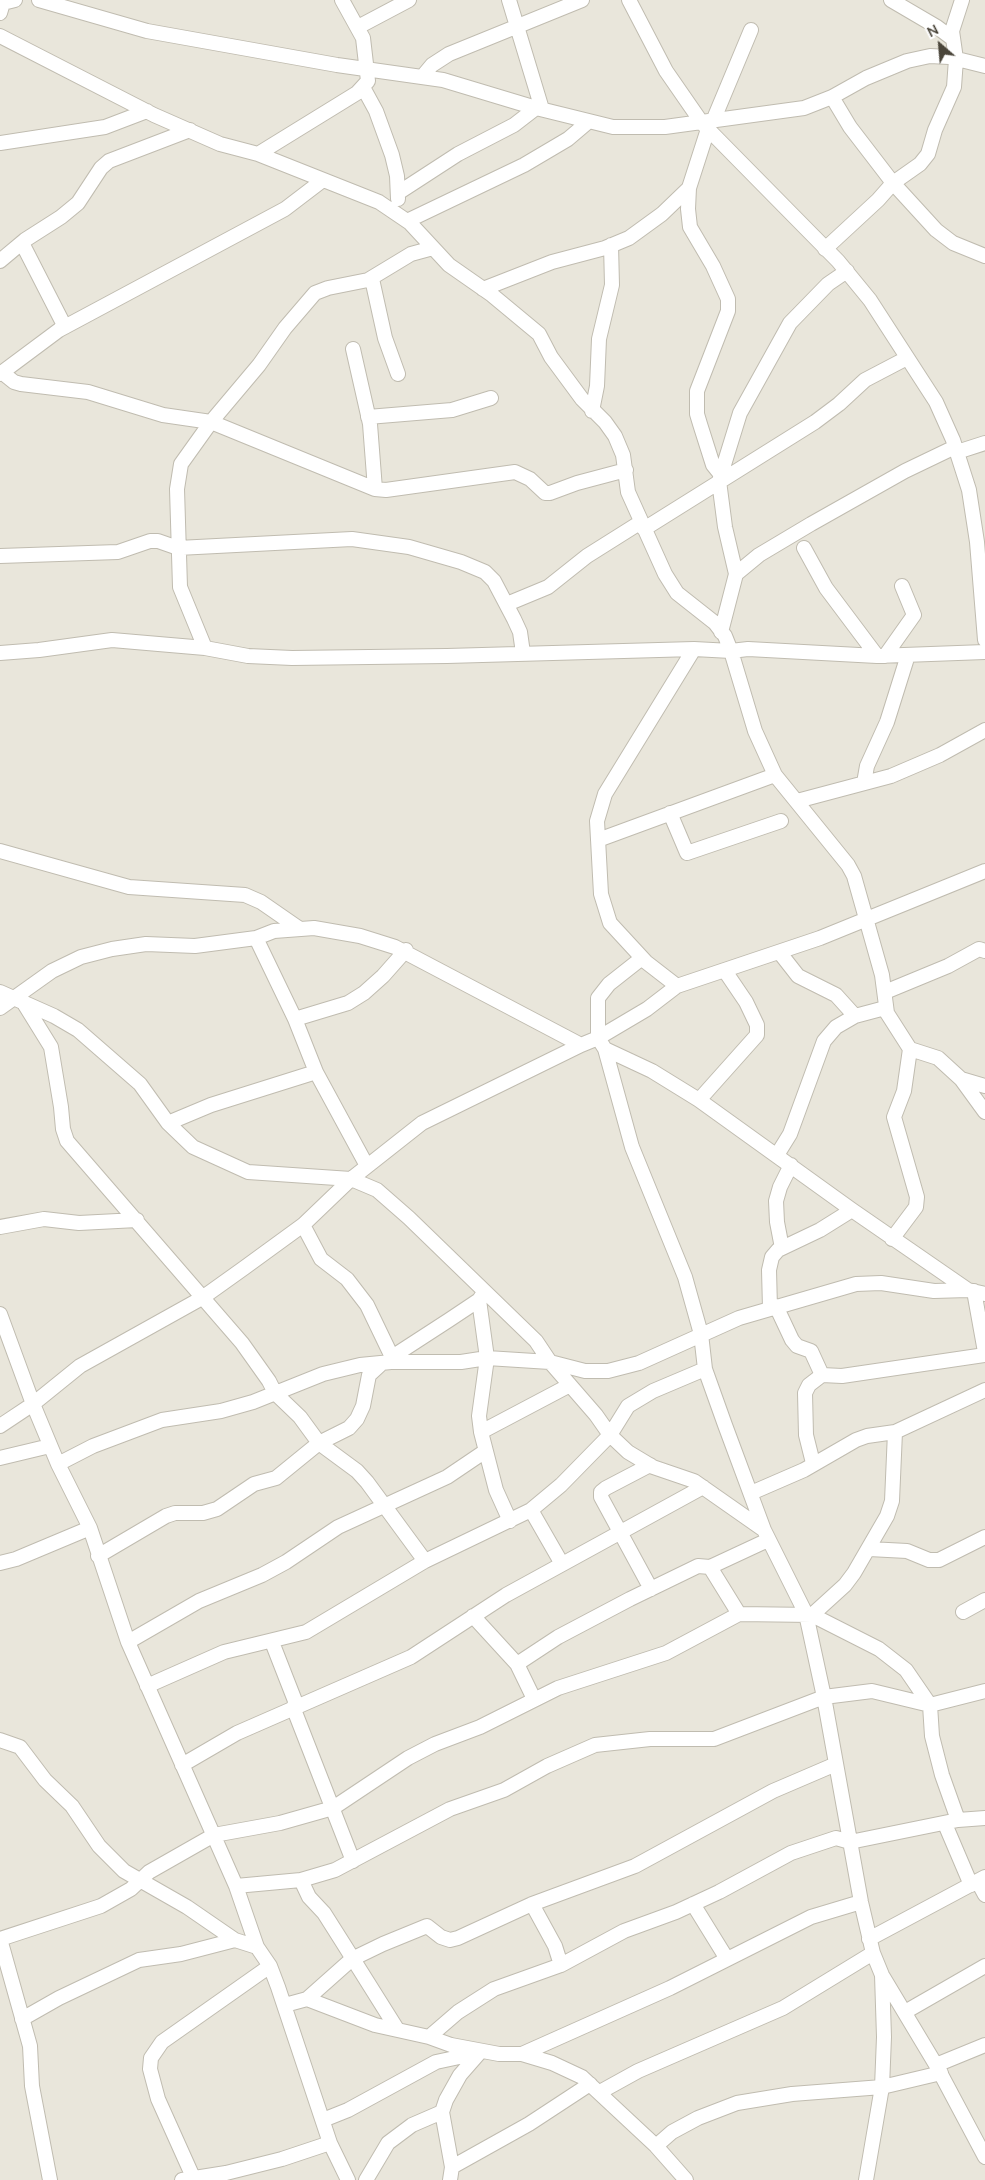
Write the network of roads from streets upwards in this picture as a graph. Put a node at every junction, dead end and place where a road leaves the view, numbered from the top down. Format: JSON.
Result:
{"nodes":[{"id":1,"x":38,"y":0,"type":"edge"},
{"id":2,"x":342,"y":0,"type":"edge"},
{"id":3,"x":409,"y":0,"type":"edge"},
{"id":4,"x":509,"y":0,"type":"edge"},
{"id":5,"x":582,"y":0,"type":"edge"},
{"id":6,"x":629,"y":0,"type":"edge"},
{"id":7,"x":891,"y":0,"type":"edge"},
{"id":8,"x":962,"y":0,"type":"edge"},
{"id":9,"x":517,"y":26,"type":"junction"},
{"id":10,"x":358,"y":27,"type":"junction"},
{"id":11,"x":751,"y":30,"type":"dead end"},
{"id":12,"x":0,"y":36,"type":"edge"},
{"id":13,"x":953,"y":39,"type":"junction"},
{"id":14,"x":956,"y":59,"type":"junction"},
{"id":15,"x":985,"y":66,"type":"edge"},
{"id":16,"x":368,"y":69,"type":"junction"},
{"id":17,"x":422,"y":77,"type":"junction"},
{"id":18,"x":364,"y":88,"type":"junction"},
{"id":19,"x":832,"y":97,"type":"junction"},
{"id":20,"x":539,"y":109,"type":"junction"},
{"id":21,"x":147,"y":110,"type":"junction"},
{"id":22,"x":588,"y":122,"type":"junction"},
{"id":23,"x":708,"y":124,"type":"junction"},
{"id":24,"x":190,"y":130,"type":"junction"},
{"id":25,"x":0,"y":143,"type":"edge"},
{"id":26,"x":258,"y":154,"type":"junction"},
{"id":27,"x":323,"y":180,"type":"junction"},
{"id":28,"x":893,"y":183,"type":"junction"},
{"id":29,"x":689,"y":188,"type":"junction"},
{"id":30,"x":398,"y":193,"type":"junction"},
{"id":31,"x":403,"y":218,"type":"junction"},
{"id":32,"x":22,"y":243,"type":"junction"},
{"id":33,"x":611,"y":245,"type":"junction"},
{"id":34,"x":433,"y":248,"type":"junction"},
{"id":35,"x":825,"y":249,"type":"junction"},
{"id":36,"x":985,"y":256,"type":"edge"},
{"id":37,"x":0,"y":261,"type":"edge"},
{"id":38,"x":846,"y":272,"type":"junction"},
{"id":39,"x":372,"y":279,"type":"junction"},
{"id":40,"x":483,"y":289,"type":"junction"},
{"id":41,"x":65,"y":327,"type":"junction"},
{"id":42,"x":353,"y":349,"type":"dead end"},
{"id":43,"x":907,"y":358,"type":"junction"},
{"id":44,"x":2,"y":374,"type":"edge"},
{"id":45,"x":398,"y":374,"type":"dead end"},
{"id":46,"x":491,"y":398,"type":"dead end"},
{"id":47,"x":592,"y":411,"type":"junction"},
{"id":48,"x":368,"y":417,"type":"junction"},
{"id":49,"x":211,"y":422,"type":"junction"},
{"id":50,"x":985,"y":443,"type":"edge"},
{"id":51,"x":956,"y":449,"type":"junction"},
{"id":52,"x":626,"y":470,"type":"junction"},
{"id":53,"x":720,"y":478,"type":"junction"},
{"id":54,"x":375,"y":489,"type":"junction"},
{"id":55,"x":642,"y":525,"type":"junction"},
{"id":56,"x":178,"y":548,"type":"junction"},
{"id":57,"x":804,"y":548,"type":"dead end"},
{"id":58,"x":0,"y":556,"type":"edge"},
{"id":59,"x":982,"y":560,"type":"edge"},
{"id":60,"x":736,"y":574,"type":"junction"},
{"id":61,"x":902,"y":586,"type":"dead end"},
{"id":62,"x":507,"y":604,"type":"junction"},
{"id":63,"x":721,"y":632,"type":"junction"},
{"id":64,"x":985,"y":640,"type":"edge"},
{"id":65,"x":205,"y":648,"type":"junction"},
{"id":66,"x":694,"y":649,"type":"junction"},
{"id":67,"x":731,"y":651,"type":"junction"},
{"id":68,"x":985,"y":652,"type":"edge"},
{"id":69,"x":0,"y":653,"type":"edge"},
{"id":70,"x":523,"y":653,"type":"junction"},
{"id":71,"x":908,"y":655,"type":"junction"},
{"id":72,"x":881,"y":656,"type":"junction"},
{"id":73,"x":985,"y":730,"type":"edge"},
{"id":74,"x":775,"y":775,"type":"junction"},
{"id":75,"x":864,"y":783,"type":"junction"},
{"id":76,"x":797,"y":801,"type":"junction"},
{"id":77,"x":670,"y":813,"type":"junction"},
{"id":78,"x":781,"y":820,"type":"dead end"},
{"id":79,"x":598,"y":840,"type":"junction"},
{"id":80,"x":0,"y":851,"type":"edge"},
{"id":81,"x":985,"y":871,"type":"edge"},
{"id":82,"x":277,"y":912,"type":"junction"},
{"id":83,"x":868,"y":920,"type":"junction"},
{"id":84,"x":300,"y":929,"type":"junction"},
{"id":85,"x":274,"y":932,"type":"junction"},
{"id":86,"x":256,"y":938,"type":"junction"},
{"id":87,"x":406,"y":950,"type":"junction"},
{"id":88,"x":985,"y":951,"type":"edge"},
{"id":89,"x":780,"y":953,"type":"junction"},
{"id":90,"x":642,"y":958,"type":"junction"},
{"id":91,"x":725,"y":971,"type":"junction"},
{"id":92,"x":678,"y":986,"type":"junction"},
{"id":93,"x":0,"y":992,"type":"edge"},
{"id":94,"x":885,"y":992,"type":"junction"},
{"id":95,"x":20,"y":1002,"type":"junction"},
{"id":96,"x":0,"y":1008,"type":"edge"},
{"id":97,"x":885,"y":1008,"type":"junction"},
{"id":98,"x":855,"y":1016,"type":"junction"},
{"id":99,"x":295,"y":1019,"type":"junction"},
{"id":100,"x":601,"y":1044,"type":"junction"},
{"id":101,"x":581,"y":1045,"type":"junction"},
{"id":102,"x":910,"y":1049,"type":"junction"},
{"id":103,"x":316,"y":1072,"type":"junction"},
{"id":104,"x":962,"y":1079,"type":"junction"},
{"id":105,"x":985,"y":1086,"type":"edge"},
{"id":106,"x":699,"y":1100,"type":"junction"},
{"id":107,"x":985,"y":1112,"type":"edge"},
{"id":108,"x":168,"y":1122,"type":"junction"},
{"id":109,"x":777,"y":1154,"type":"junction"},
{"id":110,"x":791,"y":1165,"type":"junction"},
{"id":111,"x":367,"y":1166,"type":"junction"},
{"id":112,"x":351,"y":1179,"type":"junction"},
{"id":113,"x":852,"y":1210,"type":"junction"},
{"id":114,"x":136,"y":1220,"type":"junction"},
{"id":115,"x":303,"y":1225,"type":"junction"},
{"id":116,"x":0,"y":1227,"type":"edge"},
{"id":117,"x":892,"y":1239,"type":"junction"},
{"id":118,"x":782,"y":1248,"type":"junction"},
{"id":119,"x":976,"y":1291,"type":"edge"},
{"id":120,"x":481,"y":1296,"type":"junction"},
{"id":121,"x":202,"y":1298,"type":"junction"},
{"id":122,"x":773,"y":1307,"type":"junction"},
{"id":123,"x":0,"y":1314,"type":"edge"},
{"id":124,"x":701,"y":1334,"type":"junction"},
{"id":125,"x":985,"y":1353,"type":"edge"},
{"id":126,"x":487,"y":1358,"type":"junction"},
{"id":127,"x":388,"y":1361,"type":"junction"},
{"id":128,"x":550,"y":1362,"type":"junction"},
{"id":129,"x":705,"y":1370,"type":"junction"},
{"id":130,"x":822,"y":1376,"type":"junction"},
{"id":131,"x":570,"y":1385,"type":"junction"},
{"id":132,"x":985,"y":1390,"type":"edge"},
{"id":133,"x":275,"y":1393,"type":"junction"},
{"id":134,"x":33,"y":1404,"type":"junction"},
{"id":135,"x":0,"y":1426,"type":"edge"},
{"id":136,"x":481,"y":1432,"type":"junction"},
{"id":137,"x":895,"y":1432,"type":"junction"},
{"id":138,"x":610,"y":1435,"type":"junction"},
{"id":139,"x":318,"y":1443,"type":"junction"},
{"id":140,"x":50,"y":1446,"type":"junction"},
{"id":141,"x":484,"y":1452,"type":"junction"},
{"id":142,"x":0,"y":1458,"type":"edge"},
{"id":143,"x":813,"y":1463,"type":"junction"},
{"id":144,"x":58,"y":1464,"type":"junction"},
{"id":145,"x":650,"y":1465,"type":"junction"},
{"id":146,"x":703,"y":1487,"type":"junction"},
{"id":147,"x":751,"y":1493,"type":"junction"},
{"id":148,"x":385,"y":1504,"type":"junction"},
{"id":149,"x":531,"y":1510,"type":"junction"},
{"id":150,"x":510,"y":1521,"type":"junction"},
{"id":151,"x":90,"y":1528,"type":"junction"},
{"id":152,"x":621,"y":1532,"type":"junction"},
{"id":153,"x":766,"y":1535,"type":"junction"},
{"id":154,"x":985,"y":1536,"type":"edge"},
{"id":155,"x":868,"y":1549,"type":"junction"},
{"id":156,"x":98,"y":1556,"type":"junction"},
{"id":157,"x":425,"y":1561,"type":"junction"},
{"id":158,"x":0,"y":1562,"type":"edge"},
{"id":159,"x":562,"y":1564,"type":"junction"},
{"id":160,"x":710,"y":1567,"type":"junction"},
{"id":161,"x":651,"y":1589,"type":"junction"},
{"id":162,"x":985,"y":1600,"type":"edge"},
{"id":163,"x":963,"y":1612,"type":"dead end"},
{"id":164,"x":739,"y":1614,"type":"junction"},
{"id":165,"x":809,"y":1614,"type":"junction"},
{"id":166,"x":473,"y":1616,"type":"junction"},
{"id":167,"x":128,"y":1642,"type":"junction"},
{"id":168,"x":272,"y":1642,"type":"junction"},
{"id":169,"x":517,"y":1664,"type":"junction"},
{"id":170,"x":147,"y":1686,"type":"junction"},
{"id":171,"x":985,"y":1690,"type":"edge"},
{"id":172,"x":824,"y":1698,"type":"junction"},
{"id":173,"x":534,"y":1699,"type":"junction"},
{"id":174,"x":930,"y":1705,"type":"junction"},
{"id":175,"x":295,"y":1706,"type":"junction"},
{"id":176,"x":0,"y":1740,"type":"edge"},
{"id":177,"x":836,"y":1764,"type":"junction"},
{"id":178,"x":182,"y":1765,"type":"junction"},
{"id":179,"x":333,"y":1808,"type":"junction"},
{"id":180,"x":985,"y":1818,"type":"edge"},
{"id":181,"x":951,"y":1822,"type":"junction"},
{"id":182,"x":214,"y":1835,"type":"junction"},
{"id":183,"x":850,"y":1842,"type":"junction"},
{"id":184,"x":352,"y":1862,"type":"junction"},
{"id":185,"x":139,"y":1880,"type":"junction"},
{"id":186,"x":301,"y":1880,"type":"junction"},
{"id":187,"x":978,"y":1882,"type":"edge"},
{"id":188,"x":236,"y":1886,"type":"junction"},
{"id":189,"x":985,"y":1896,"type":"edge"},
{"id":190,"x":860,"y":1902,"type":"junction"},
{"id":191,"x":532,"y":1904,"type":"junction"},
{"id":192,"x":693,"y":1904,"type":"junction"},
{"id":193,"x":0,"y":1939,"type":"edge"},
{"id":194,"x":869,"y":1939,"type":"junction"},
{"id":195,"x":235,"y":1940,"type":"junction"},
{"id":196,"x":257,"y":1947,"type":"junction"},
{"id":197,"x":873,"y":1953,"type":"junction"},
{"id":198,"x":352,"y":1959,"type":"junction"},
{"id":199,"x":727,"y":1959,"type":"junction"},
{"id":200,"x":560,"y":1965,"type":"junction"},
{"id":201,"x":270,"y":1966,"type":"junction"},
{"id":202,"x":985,"y":1966,"type":"edge"},
{"id":203,"x":882,"y":1975,"type":"junction"},
{"id":204,"x":307,"y":1999,"type":"junction"},
{"id":205,"x":285,"y":2005,"type":"junction"},
{"id":206,"x":905,"y":2012,"type":"junction"},
{"id":207,"x":22,"y":2019,"type":"junction"},
{"id":208,"x":397,"y":2029,"type":"junction"},
{"id":209,"x":429,"y":2037,"type":"junction"},
{"id":210,"x":985,"y":2045,"type":"edge"},
{"id":211,"x":478,"y":2054,"type":"junction"},
{"id":212,"x":522,"y":2054,"type":"junction"},
{"id":213,"x":939,"y":2069,"type":"junction"},
{"id":214,"x":882,"y":2087,"type":"junction"},
{"id":215,"x":595,"y":2088,"type":"junction"},
{"id":216,"x":442,"y":2112,"type":"junction"},
{"id":217,"x":323,"y":2120,"type":"junction"},
{"id":218,"x":330,"y":2143,"type":"junction"},
{"id":219,"x":656,"y":2146,"type":"junction"},
{"id":220,"x":983,"y":2149,"type":"edge"},
{"id":221,"x":451,"y":2174,"type":"edge"},
{"id":222,"x":188,"y":2178,"type":"edge"},
{"id":223,"x":50,"y":2180,"type":"edge"},
{"id":224,"x":348,"y":2180,"type":"edge"},
{"id":225,"x":366,"y":2180,"type":"edge"},
{"id":226,"x":686,"y":2180,"type":"edge"},
{"id":227,"x":866,"y":2180,"type":"edge"}],
"edges":[{"from":1,"to":16,"type":"street"},
{"from":2,"to":10,"type":"street"},
{"from":3,"to":10,"type":"street"},
{"from":4,"to":9,"type":"street"},
{"from":5,"to":9,"type":"street"},
{"from":6,"to":23,"type":"street"},
{"from":7,"to":13,"type":"street"},
{"from":8,"to":13,"type":"street"},
{"from":9,"to":17,"type":"street"},
{"from":9,"to":20,"type":"street"},
{"from":10,"to":16,"type":"street"},
{"from":11,"to":23,"type":"street"},
{"from":12,"to":21,"type":"street"},
{"from":13,"to":14,"type":"street"},
{"from":14,"to":15,"type":"street"},
{"from":14,"to":19,"type":"street"},
{"from":14,"to":28,"type":"street"},
{"from":16,"to":17,"type":"street"},
{"from":16,"to":18,"type":"street"},
{"from":17,"to":20,"type":"street"},
{"from":18,"to":26,"type":"street"},
{"from":18,"to":30,"type":"street"},
{"from":19,"to":23,"type":"street"},
{"from":19,"to":28,"type":"street"},
{"from":20,"to":22,"type":"street"},
{"from":20,"to":30,"type":"street"},
{"from":21,"to":24,"type":"street"},
{"from":21,"to":25,"type":"street"},
{"from":22,"to":23,"type":"street"},
{"from":22,"to":31,"type":"street"},
{"from":23,"to":29,"type":"street"},
{"from":23,"to":35,"type":"street"},
{"from":24,"to":26,"type":"street"},
{"from":24,"to":32,"type":"street"},
{"from":26,"to":27,"type":"street"},
{"from":27,"to":31,"type":"street"},
{"from":27,"to":41,"type":"street"},
{"from":28,"to":35,"type":"street"},
{"from":28,"to":36,"type":"street"},
{"from":29,"to":33,"type":"street"},
{"from":29,"to":53,"type":"street"},
{"from":30,"to":31,"type":"street"},
{"from":31,"to":34,"type":"street"},
{"from":32,"to":37,"type":"street"},
{"from":32,"to":41,"type":"street"},
{"from":33,"to":40,"type":"street"},
{"from":33,"to":47,"type":"street"},
{"from":34,"to":39,"type":"street"},
{"from":34,"to":40,"type":"street"},
{"from":35,"to":38,"type":"street"},
{"from":38,"to":43,"type":"street"},
{"from":38,"to":53,"type":"street"},
{"from":39,"to":45,"type":"street"},
{"from":39,"to":49,"type":"street"},
{"from":40,"to":47,"type":"street"},
{"from":41,"to":44,"type":"street"},
{"from":42,"to":48,"type":"street"},
{"from":43,"to":51,"type":"street"},
{"from":43,"to":53,"type":"street"},
{"from":44,"to":49,"type":"street"},
{"from":46,"to":48,"type":"street"},
{"from":47,"to":52,"type":"street"},
{"from":48,"to":54,"type":"street"},
{"from":49,"to":54,"type":"street"},
{"from":49,"to":56,"type":"street"},
{"from":50,"to":51,"type":"street"},
{"from":51,"to":59,"type":"street"},
{"from":51,"to":60,"type":"street"},
{"from":52,"to":54,"type":"street"},
{"from":52,"to":55,"type":"street"},
{"from":53,"to":55,"type":"street"},
{"from":53,"to":60,"type":"street"},
{"from":55,"to":62,"type":"street"},
{"from":55,"to":63,"type":"street"},
{"from":56,"to":58,"type":"street"},
{"from":56,"to":62,"type":"street"},
{"from":56,"to":65,"type":"street"},
{"from":57,"to":72,"type":"street"},
{"from":59,"to":64,"type":"street"},
{"from":60,"to":63,"type":"street"},
{"from":61,"to":72,"type":"street"},
{"from":62,"to":70,"type":"street"},
{"from":63,"to":67,"type":"street"},
{"from":65,"to":69,"type":"street"},
{"from":65,"to":70,"type":"street"},
{"from":66,"to":67,"type":"street"},
{"from":66,"to":70,"type":"street"},
{"from":66,"to":79,"type":"street"},
{"from":67,"to":72,"type":"street"},
{"from":67,"to":74,"type":"street"},
{"from":68,"to":71,"type":"street"},
{"from":71,"to":72,"type":"street"},
{"from":71,"to":75,"type":"street"},
{"from":73,"to":75,"type":"street"},
{"from":74,"to":76,"type":"street"},
{"from":74,"to":77,"type":"street"},
{"from":75,"to":76,"type":"street"},
{"from":76,"to":83,"type":"street"},
{"from":77,"to":78,"type":"street"},
{"from":77,"to":79,"type":"street"},
{"from":79,"to":90,"type":"street"},
{"from":80,"to":82,"type":"street"},
{"from":81,"to":83,"type":"street"},
{"from":82,"to":84,"type":"street"},
{"from":82,"to":85,"type":"street"},
{"from":83,"to":89,"type":"street"},
{"from":83,"to":94,"type":"street"},
{"from":84,"to":85,"type":"street"},
{"from":84,"to":87,"type":"street"},
{"from":85,"to":86,"type":"street"},
{"from":86,"to":95,"type":"street"},
{"from":86,"to":99,"type":"street"},
{"from":87,"to":99,"type":"street"},
{"from":87,"to":101,"type":"street"},
{"from":88,"to":94,"type":"street"},
{"from":89,"to":91,"type":"street"},
{"from":89,"to":98,"type":"street"},
{"from":90,"to":92,"type":"street"},
{"from":90,"to":100,"type":"street"},
{"from":91,"to":92,"type":"street"},
{"from":91,"to":106,"type":"street"},
{"from":92,"to":100,"type":"street"},
{"from":93,"to":95,"type":"street"},
{"from":94,"to":97,"type":"street"},
{"from":95,"to":96,"type":"street"},
{"from":95,"to":108,"type":"street"},
{"from":95,"to":114,"type":"street"},
{"from":97,"to":98,"type":"street"},
{"from":97,"to":102,"type":"street"},
{"from":98,"to":109,"type":"street"},
{"from":99,"to":103,"type":"street"},
{"from":100,"to":101,"type":"street"},
{"from":100,"to":106,"type":"street"},
{"from":100,"to":124,"type":"street"},
{"from":101,"to":111,"type":"street"},
{"from":102,"to":104,"type":"street"},
{"from":102,"to":117,"type":"street"},
{"from":103,"to":108,"type":"street"},
{"from":103,"to":111,"type":"street"},
{"from":104,"to":105,"type":"street"},
{"from":104,"to":107,"type":"street"},
{"from":106,"to":109,"type":"street"},
{"from":108,"to":112,"type":"street"},
{"from":109,"to":110,"type":"street"},
{"from":110,"to":113,"type":"street"},
{"from":110,"to":118,"type":"street"},
{"from":111,"to":112,"type":"street"},
{"from":112,"to":115,"type":"street"},
{"from":112,"to":120,"type":"street"},
{"from":113,"to":117,"type":"street"},
{"from":113,"to":118,"type":"street"},
{"from":114,"to":116,"type":"street"},
{"from":114,"to":121,"type":"street"},
{"from":115,"to":121,"type":"street"},
{"from":115,"to":127,"type":"street"},
{"from":117,"to":119,"type":"street"},
{"from":118,"to":122,"type":"street"},
{"from":119,"to":122,"type":"street"},
{"from":119,"to":125,"type":"street"},
{"from":120,"to":126,"type":"street"},
{"from":120,"to":127,"type":"street"},
{"from":120,"to":128,"type":"street"},
{"from":121,"to":133,"type":"street"},
{"from":121,"to":134,"type":"street"},
{"from":122,"to":124,"type":"street"},
{"from":122,"to":130,"type":"street"},
{"from":123,"to":134,"type":"street"},
{"from":124,"to":128,"type":"street"},
{"from":124,"to":129,"type":"street"},
{"from":125,"to":130,"type":"street"},
{"from":126,"to":127,"type":"street"},
{"from":126,"to":128,"type":"street"},
{"from":126,"to":136,"type":"street"},
{"from":127,"to":133,"type":"street"},
{"from":127,"to":139,"type":"street"},
{"from":128,"to":131,"type":"street"},
{"from":129,"to":138,"type":"street"},
{"from":129,"to":147,"type":"street"},
{"from":130,"to":143,"type":"street"},
{"from":131,"to":136,"type":"street"},
{"from":131,"to":138,"type":"street"},
{"from":132,"to":137,"type":"street"},
{"from":133,"to":139,"type":"street"},
{"from":133,"to":144,"type":"street"},
{"from":134,"to":135,"type":"street"},
{"from":134,"to":140,"type":"street"},
{"from":136,"to":141,"type":"street"},
{"from":137,"to":143,"type":"street"},
{"from":137,"to":155,"type":"street"},
{"from":138,"to":145,"type":"street"},
{"from":138,"to":149,"type":"street"},
{"from":139,"to":148,"type":"street"},
{"from":139,"to":156,"type":"street"},
{"from":140,"to":142,"type":"street"},
{"from":140,"to":144,"type":"street"},
{"from":141,"to":148,"type":"street"},
{"from":141,"to":150,"type":"street"},
{"from":143,"to":147,"type":"street"},
{"from":144,"to":151,"type":"street"},
{"from":145,"to":146,"type":"street"},
{"from":145,"to":152,"type":"street"},
{"from":146,"to":152,"type":"street"},
{"from":146,"to":153,"type":"street"},
{"from":147,"to":153,"type":"street"},
{"from":148,"to":157,"type":"street"},
{"from":148,"to":167,"type":"street"},
{"from":149,"to":150,"type":"street"},
{"from":149,"to":159,"type":"street"},
{"from":150,"to":157,"type":"street"},
{"from":151,"to":156,"type":"street"},
{"from":151,"to":158,"type":"street"},
{"from":152,"to":159,"type":"street"},
{"from":152,"to":161,"type":"street"},
{"from":153,"to":160,"type":"street"},
{"from":153,"to":165,"type":"street"},
{"from":154,"to":155,"type":"street"},
{"from":155,"to":165,"type":"street"},
{"from":156,"to":167,"type":"street"},
{"from":157,"to":168,"type":"street"},
{"from":159,"to":166,"type":"street"},
{"from":160,"to":161,"type":"street"},
{"from":160,"to":164,"type":"street"},
{"from":161,"to":169,"type":"street"},
{"from":162,"to":163,"type":"street"},
{"from":164,"to":165,"type":"street"},
{"from":164,"to":173,"type":"street"},
{"from":165,"to":172,"type":"street"},
{"from":165,"to":174,"type":"street"},
{"from":166,"to":169,"type":"street"},
{"from":166,"to":175,"type":"street"},
{"from":167,"to":170,"type":"street"},
{"from":168,"to":170,"type":"street"},
{"from":168,"to":175,"type":"street"},
{"from":169,"to":173,"type":"street"},
{"from":170,"to":178,"type":"street"},
{"from":171,"to":174,"type":"street"},
{"from":172,"to":174,"type":"street"},
{"from":172,"to":177,"type":"street"},
{"from":172,"to":184,"type":"street"},
{"from":173,"to":179,"type":"street"},
{"from":174,"to":181,"type":"street"},
{"from":175,"to":178,"type":"street"},
{"from":175,"to":179,"type":"street"},
{"from":176,"to":185,"type":"street"},
{"from":177,"to":183,"type":"street"},
{"from":177,"to":191,"type":"street"},
{"from":178,"to":182,"type":"street"},
{"from":179,"to":182,"type":"street"},
{"from":179,"to":184,"type":"street"},
{"from":180,"to":181,"type":"street"},
{"from":181,"to":183,"type":"street"},
{"from":181,"to":187,"type":"street"},
{"from":182,"to":185,"type":"street"},
{"from":182,"to":188,"type":"street"},
{"from":183,"to":190,"type":"street"},
{"from":183,"to":192,"type":"street"},
{"from":184,"to":186,"type":"street"},
{"from":185,"to":193,"type":"street"},
{"from":185,"to":195,"type":"street"},
{"from":186,"to":188,"type":"street"},
{"from":186,"to":198,"type":"street"},
{"from":187,"to":189,"type":"street"},
{"from":187,"to":194,"type":"street"},
{"from":188,"to":196,"type":"street"},
{"from":190,"to":194,"type":"street"},
{"from":190,"to":199,"type":"street"},
{"from":191,"to":198,"type":"street"},
{"from":191,"to":200,"type":"street"},
{"from":192,"to":199,"type":"street"},
{"from":192,"to":200,"type":"street"},
{"from":193,"to":207,"type":"street"},
{"from":194,"to":197,"type":"street"},
{"from":195,"to":196,"type":"street"},
{"from":195,"to":207,"type":"street"},
{"from":196,"to":201,"type":"street"},
{"from":197,"to":203,"type":"street"},
{"from":197,"to":215,"type":"street"},
{"from":198,"to":204,"type":"street"},
{"from":198,"to":208,"type":"street"},
{"from":199,"to":212,"type":"street"},
{"from":200,"to":209,"type":"street"},
{"from":201,"to":205,"type":"street"},
{"from":201,"to":222,"type":"street"},
{"from":202,"to":206,"type":"street"},
{"from":203,"to":206,"type":"street"},
{"from":203,"to":214,"type":"street"},
{"from":204,"to":205,"type":"street"},
{"from":204,"to":208,"type":"street"},
{"from":205,"to":217,"type":"street"},
{"from":206,"to":213,"type":"street"},
{"from":207,"to":223,"type":"street"},
{"from":208,"to":209,"type":"street"},
{"from":209,"to":211,"type":"street"},
{"from":210,"to":213,"type":"street"},
{"from":211,"to":212,"type":"street"},
{"from":211,"to":216,"type":"street"},
{"from":211,"to":217,"type":"street"},
{"from":212,"to":215,"type":"street"},
{"from":213,"to":214,"type":"street"},
{"from":213,"to":220,"type":"street"},
{"from":214,"to":219,"type":"street"},
{"from":214,"to":227,"type":"street"},
{"from":215,"to":219,"type":"street"},
{"from":215,"to":221,"type":"street"},
{"from":216,"to":221,"type":"street"},
{"from":216,"to":225,"type":"street"},
{"from":217,"to":218,"type":"street"},
{"from":218,"to":222,"type":"street"},
{"from":218,"to":224,"type":"street"},
{"from":219,"to":226,"type":"street"}]}
